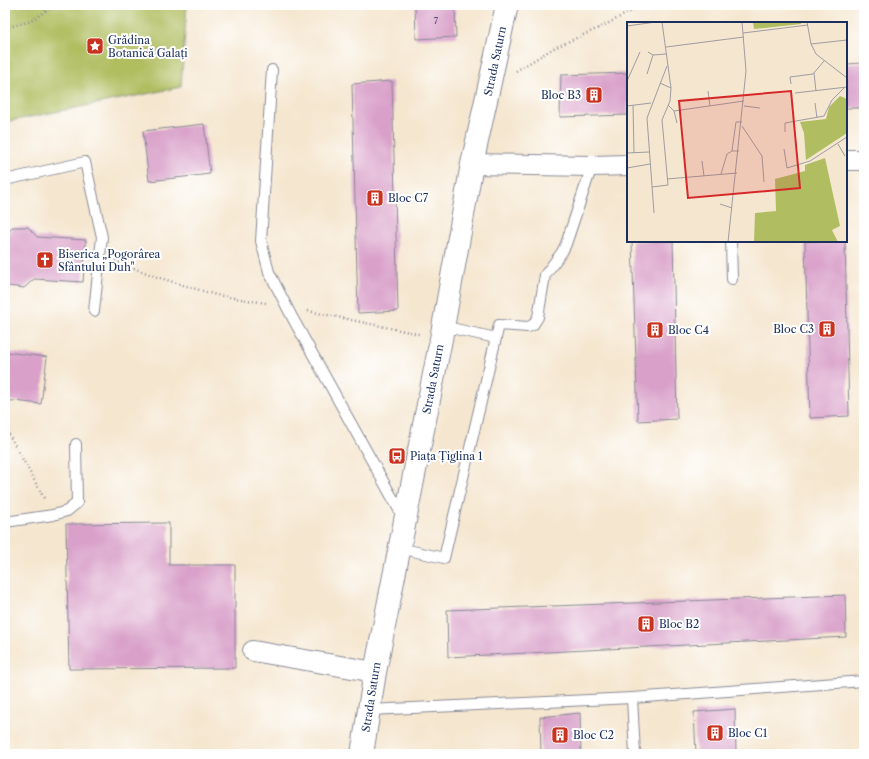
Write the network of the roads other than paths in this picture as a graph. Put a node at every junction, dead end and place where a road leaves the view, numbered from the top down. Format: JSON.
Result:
{"nodes":[{"id":1,"x":507,"y":5,"type":"edge"},
{"id":2,"x":272,"y":70,"type":"dead end"},
{"id":3,"x":847,"y":160,"type":"edge"},
{"id":4,"x":864,"y":160,"type":"edge"},
{"id":5,"x":472,"y":164,"type":"junction"},
{"id":6,"x":627,"y":165,"type":"edge"},
{"id":7,"x":592,"y":166,"type":"junction"},
{"id":8,"x":5,"y":180,"type":"edge"},
{"id":9,"x":731,"y":242,"type":"edge"},
{"id":10,"x":732,"y":279,"type":"dead end"},
{"id":11,"x":94,"y":311,"type":"dead end"},
{"id":12,"x":442,"y":326,"type":"junction"},
{"id":13,"x":496,"y":338,"type":"junction"},
{"id":14,"x":76,"y":444,"type":"dead end"},
{"id":15,"x":405,"y":521,"type":"junction"},
{"id":16,"x":5,"y":522,"type":"edge"},
{"id":17,"x":399,"y":548,"type":"junction"},
{"id":18,"x":253,"y":651,"type":"dead end"},
{"id":19,"x":375,"y":672,"type":"junction"},
{"id":20,"x":864,"y":681,"type":"edge"},
{"id":21,"x":632,"y":698,"type":"junction"},
{"id":22,"x":369,"y":710,"type":"junction"},
{"id":23,"x":362,"y":754,"type":"edge"},
{"id":24,"x":635,"y":754,"type":"edge"}],
"edges":[{"from":1,"to":5,"type":"street","name":"Strada Saturn"},
{"from":2,"to":15,"type":"lane"},
{"from":3,"to":4,"type":"street"},
{"from":5,"to":7,"type":"street"},
{"from":5,"to":12,"type":"street","name":"Strada Saturn"},
{"from":6,"to":7,"type":"street"},
{"from":7,"to":13,"type":"lane"},
{"from":8,"to":11,"type":"lane"},
{"from":9,"to":10,"type":"lane"},
{"from":12,"to":13,"type":"lane"},
{"from":12,"to":15,"type":"street","name":"Strada Saturn"},
{"from":13,"to":17,"type":"lane"},
{"from":14,"to":16,"type":"lane"},
{"from":15,"to":17,"type":"street","name":"Strada Saturn"},
{"from":17,"to":19,"type":"street","name":"Strada Saturn"},
{"from":18,"to":19,"type":"street"},
{"from":19,"to":22,"type":"street","name":"Strada Saturn"},
{"from":20,"to":21,"type":"lane"},
{"from":21,"to":22,"type":"lane"},
{"from":21,"to":24,"type":"lane"},
{"from":22,"to":23,"type":"street","name":"Strada Saturn"}]}
